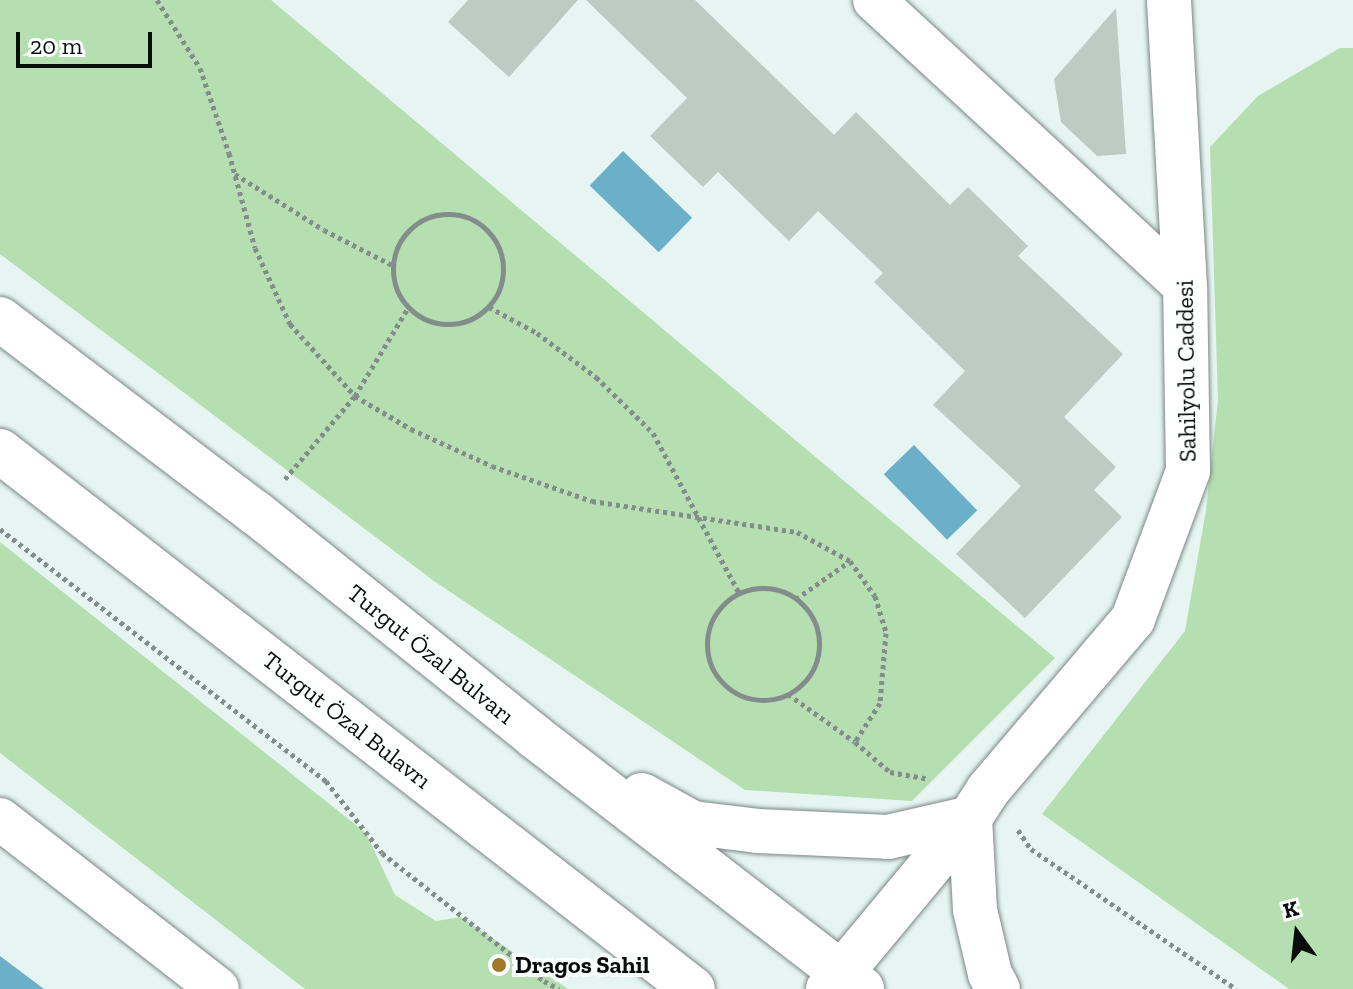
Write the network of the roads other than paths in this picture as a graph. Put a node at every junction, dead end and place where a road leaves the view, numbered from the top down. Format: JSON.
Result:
{"nodes":[{"id":1,"x":874,"y":0,"type":"edge"},
{"id":2,"x":1169,"y":0,"type":"edge"},
{"id":3,"x":1185,"y":287,"type":"junction"},
{"id":4,"x":0,"y":319,"type":"edge"},
{"id":5,"x":0,"y":451,"type":"edge"},
{"id":6,"x":534,"y":736,"type":"junction"},
{"id":7,"x":979,"y":804,"type":"junction"},
{"id":8,"x":0,"y":819,"type":"edge"},
{"id":9,"x":843,"y":984,"type":"edge"},
{"id":10,"x":218,"y":989,"type":"edge"},
{"id":11,"x":693,"y":989,"type":"edge"},
{"id":12,"x":998,"y":989,"type":"edge"}],
"edges":[{"from":1,"to":3,"type":"street"},
{"from":2,"to":3,"type":"main road","name":"Sahilyolu Caddesi"},
{"from":3,"to":7,"type":"main road","name":"Sahilyolu Caddesi"},
{"from":4,"to":6,"type":"main road","name":"Turgut Özal Bulvarı"},
{"from":5,"to":11,"type":"main road","name":"Turgut Özal Bulavrı"},
{"from":6,"to":7,"type":"main road"},
{"from":6,"to":9,"type":"main road","name":"Turgut Özal Bulvarı"},
{"from":7,"to":9,"type":"main road","name":"Sahilyolu Caddesi"},
{"from":7,"to":12,"type":"main road"},
{"from":8,"to":10,"type":"street"}]}
